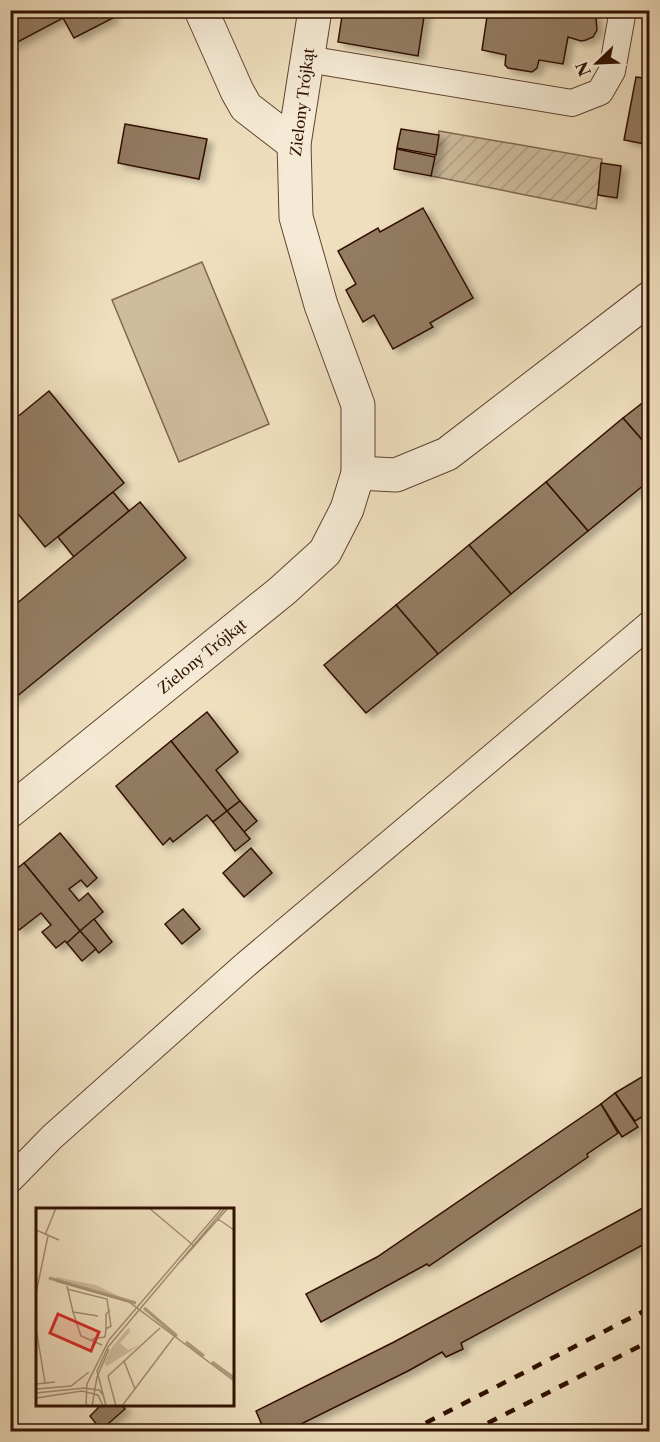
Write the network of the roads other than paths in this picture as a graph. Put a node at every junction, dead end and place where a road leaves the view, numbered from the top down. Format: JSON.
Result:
{"nodes":[{"id":1,"x":201,"y":10,"type":"edge"},
{"id":2,"x":315,"y":10,"type":"edge"},
{"id":3,"x":623,"y":10,"type":"edge"},
{"id":4,"x":307,"y":59,"type":"junction"},
{"id":5,"x":294,"y":144,"type":"junction"},
{"id":6,"x":650,"y":298,"type":"edge"},
{"id":7,"x":358,"y":473,"type":"junction"},
{"id":8,"x":650,"y":624,"type":"edge"},
{"id":9,"x":10,"y":811,"type":"edge"},
{"id":10,"x":10,"y":1180,"type":"edge"}],
"edges":[{"from":1,"to":5,"type":"street"},
{"from":2,"to":4,"type":"street","name":"Zielony Trójkąt"},
{"from":3,"to":4,"type":"lane"},
{"from":4,"to":5,"type":"street","name":"Zielony Trójkąt"},
{"from":5,"to":7,"type":"street","name":"Zielony Trójkąt"},
{"from":6,"to":7,"type":"street"},
{"from":7,"to":9,"type":"street","name":"Zielony Trójkąt"},
{"from":8,"to":10,"type":"lane"}]}
